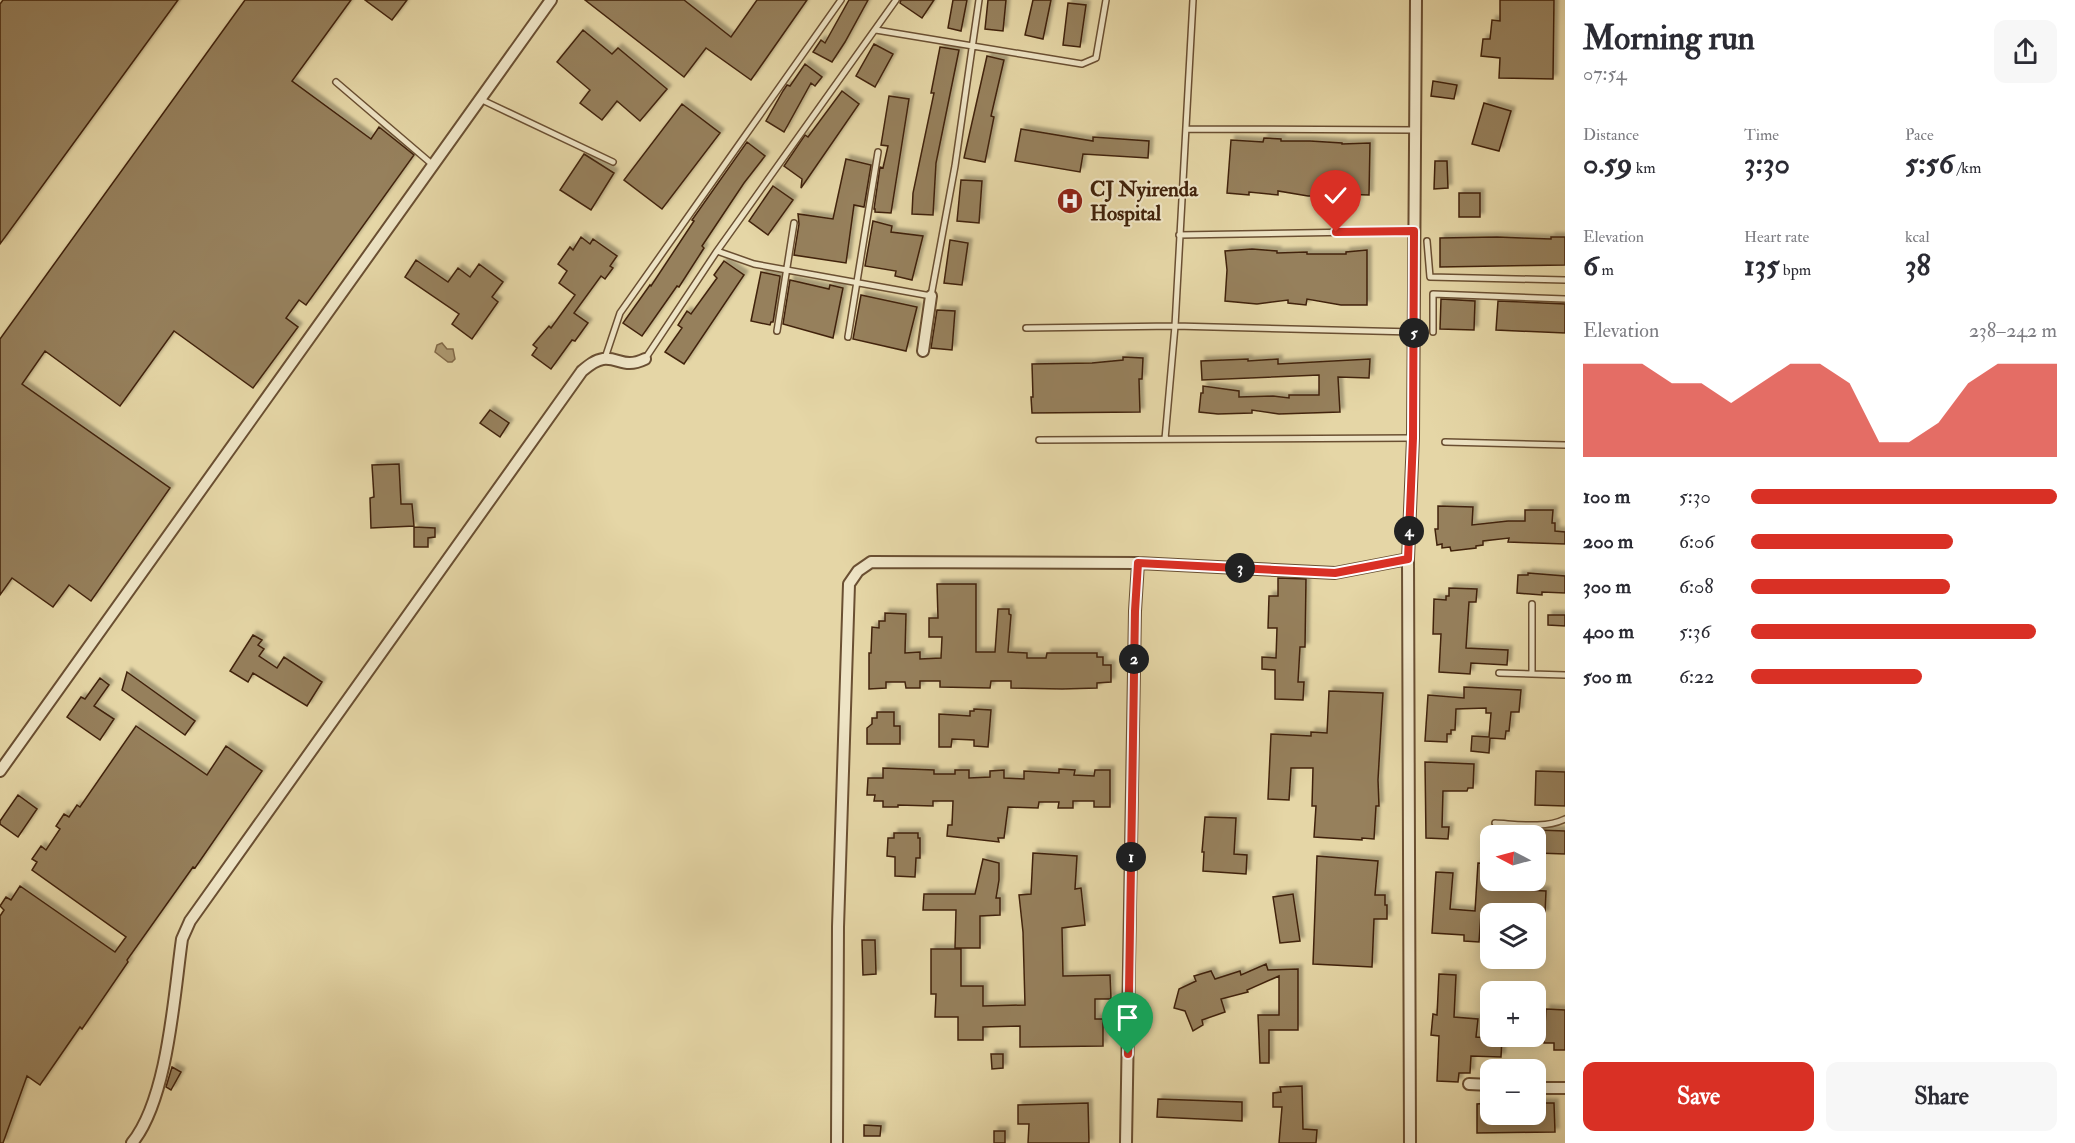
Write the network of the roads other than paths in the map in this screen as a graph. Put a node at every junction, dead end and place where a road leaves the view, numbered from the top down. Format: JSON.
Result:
{"nodes":[{"id":1,"x":551,"y":0,"type":"edge"},
{"id":2,"x":841,"y":0,"type":"edge"},
{"id":3,"x":896,"y":0,"type":"edge"},
{"id":4,"x":979,"y":0,"type":"edge"},
{"id":5,"x":1106,"y":0,"type":"edge"},
{"id":6,"x":1193,"y":0,"type":"edge"},
{"id":7,"x":1416,"y":0,"type":"edge"},
{"id":8,"x":876,"y":30,"type":"junction"},
{"id":9,"x":972,"y":46,"type":"junction"},
{"id":10,"x":336,"y":82,"type":"dead end"},
{"id":11,"x":480,"y":99,"type":"junction"},
{"id":12,"x":1187,"y":129,"type":"junction"},
{"id":13,"x":1415,"y":130,"type":"junction"},
{"id":14,"x":878,"y":152,"type":"dead end"},
{"id":15,"x":613,"y":162,"type":"dead end"},
{"id":16,"x":433,"y":165,"type":"junction"},
{"id":17,"x":794,"y":223,"type":"dead end"},
{"id":18,"x":1414,"y":231,"type":"junction"},
{"id":19,"x":1179,"y":235,"type":"junction"},
{"id":20,"x":1427,"y":241,"type":"dead end"},
{"id":21,"x":717,"y":251,"type":"junction"},
{"id":22,"x":787,"y":271,"type":"junction"},
{"id":23,"x":1565,"y":280,"type":"edge"},
{"id":24,"x":857,"y":283,"type":"junction"},
{"id":25,"x":931,"y":296,"type":"junction"},
{"id":26,"x":1565,"y":299,"type":"edge"},
{"id":27,"x":1175,"y":326,"type":"junction"},
{"id":28,"x":1026,"y":328,"type":"dead end"},
{"id":29,"x":777,"y":331,"type":"dead end"},
{"id":30,"x":1414,"y":332,"type":"junction"},
{"id":31,"x":1432,"y":332,"type":"dead end"},
{"id":32,"x":848,"y":337,"type":"dead end"},
{"id":33,"x":923,"y":351,"type":"dead end"},
{"id":34,"x":605,"y":358,"type":"junction"},
{"id":35,"x":645,"y":359,"type":"joint"},
{"id":36,"x":1413,"y":438,"type":"junction"},
{"id":37,"x":1039,"y":440,"type":"dead end"},
{"id":38,"x":1165,"y":440,"type":"junction"},
{"id":39,"x":1444,"y":442,"type":"dead end"},
{"id":40,"x":1565,"y":445,"type":"edge"},
{"id":41,"x":1408,"y":559,"type":"junction"},
{"id":42,"x":1138,"y":563,"type":"junction"},
{"id":43,"x":1532,"y":604,"type":"dead end"},
{"id":44,"x":1498,"y":673,"type":"dead end"},
{"id":45,"x":1532,"y":674,"type":"junction"},
{"id":46,"x":1565,"y":675,"type":"edge"},
{"id":47,"x":0,"y":771,"type":"edge"},
{"id":48,"x":1565,"y":819,"type":"edge"},
{"id":49,"x":1495,"y":823,"type":"dead end"},
{"id":50,"x":1469,"y":1084,"type":"dead end"},
{"id":51,"x":1480,"y":1084,"type":"edge"},
{"id":52,"x":1546,"y":1088,"type":"edge"},
{"id":53,"x":1565,"y":1088,"type":"edge"},
{"id":54,"x":132,"y":1143,"type":"edge"},
{"id":55,"x":837,"y":1143,"type":"edge"},
{"id":56,"x":1126,"y":1143,"type":"edge"},
{"id":57,"x":1410,"y":1143,"type":"edge"}],
"edges":[{"from":1,"to":11,"type":"street"},
{"from":2,"to":34,"type":"lane"},
{"from":3,"to":8,"type":"lane"},
{"from":4,"to":9,"type":"lane"},
{"from":5,"to":9,"type":"lane"},
{"from":6,"to":12,"type":"lane"},
{"from":7,"to":13,"type":"street"},
{"from":8,"to":9,"type":"lane"},
{"from":8,"to":21,"type":"lane"},
{"from":9,"to":25,"type":"lane"},
{"from":10,"to":16,"type":"lane"},
{"from":11,"to":15,"type":"lane"},
{"from":11,"to":16,"type":"street"},
{"from":12,"to":13,"type":"lane"},
{"from":12,"to":19,"type":"lane"},
{"from":13,"to":18,"type":"street"},
{"from":14,"to":24,"type":"lane"},
{"from":16,"to":47,"type":"street"},
{"from":17,"to":22,"type":"lane"},
{"from":18,"to":19,"type":"lane"},
{"from":18,"to":30,"type":"street"},
{"from":19,"to":27,"type":"lane"},
{"from":20,"to":23,"type":"lane"},
{"from":21,"to":22,"type":"lane"},
{"from":21,"to":35,"type":"lane"},
{"from":22,"to":24,"type":"lane"},
{"from":22,"to":29,"type":"lane"},
{"from":24,"to":25,"type":"lane"},
{"from":24,"to":32,"type":"lane"},
{"from":25,"to":33,"type":"street"},
{"from":26,"to":31,"type":"lane"},
{"from":27,"to":28,"type":"lane"},
{"from":27,"to":30,"type":"lane"},
{"from":27,"to":38,"type":"lane"},
{"from":30,"to":36,"type":"street"},
{"from":34,"to":35,"type":"street"},
{"from":34,"to":54,"type":"street"},
{"from":36,"to":38,"type":"lane"},
{"from":36,"to":41,"type":"street"},
{"from":37,"to":38,"type":"lane"},
{"from":39,"to":40,"type":"lane"},
{"from":41,"to":42,"type":"street"},
{"from":41,"to":57,"type":"street"},
{"from":42,"to":55,"type":"street"},
{"from":42,"to":56,"type":"street"},
{"from":43,"to":45,"type":"lane"},
{"from":44,"to":45,"type":"lane"},
{"from":45,"to":46,"type":"lane"},
{"from":48,"to":49,"type":"lane"},
{"from":50,"to":51,"type":"street"},
{"from":52,"to":53,"type":"street"}]}
